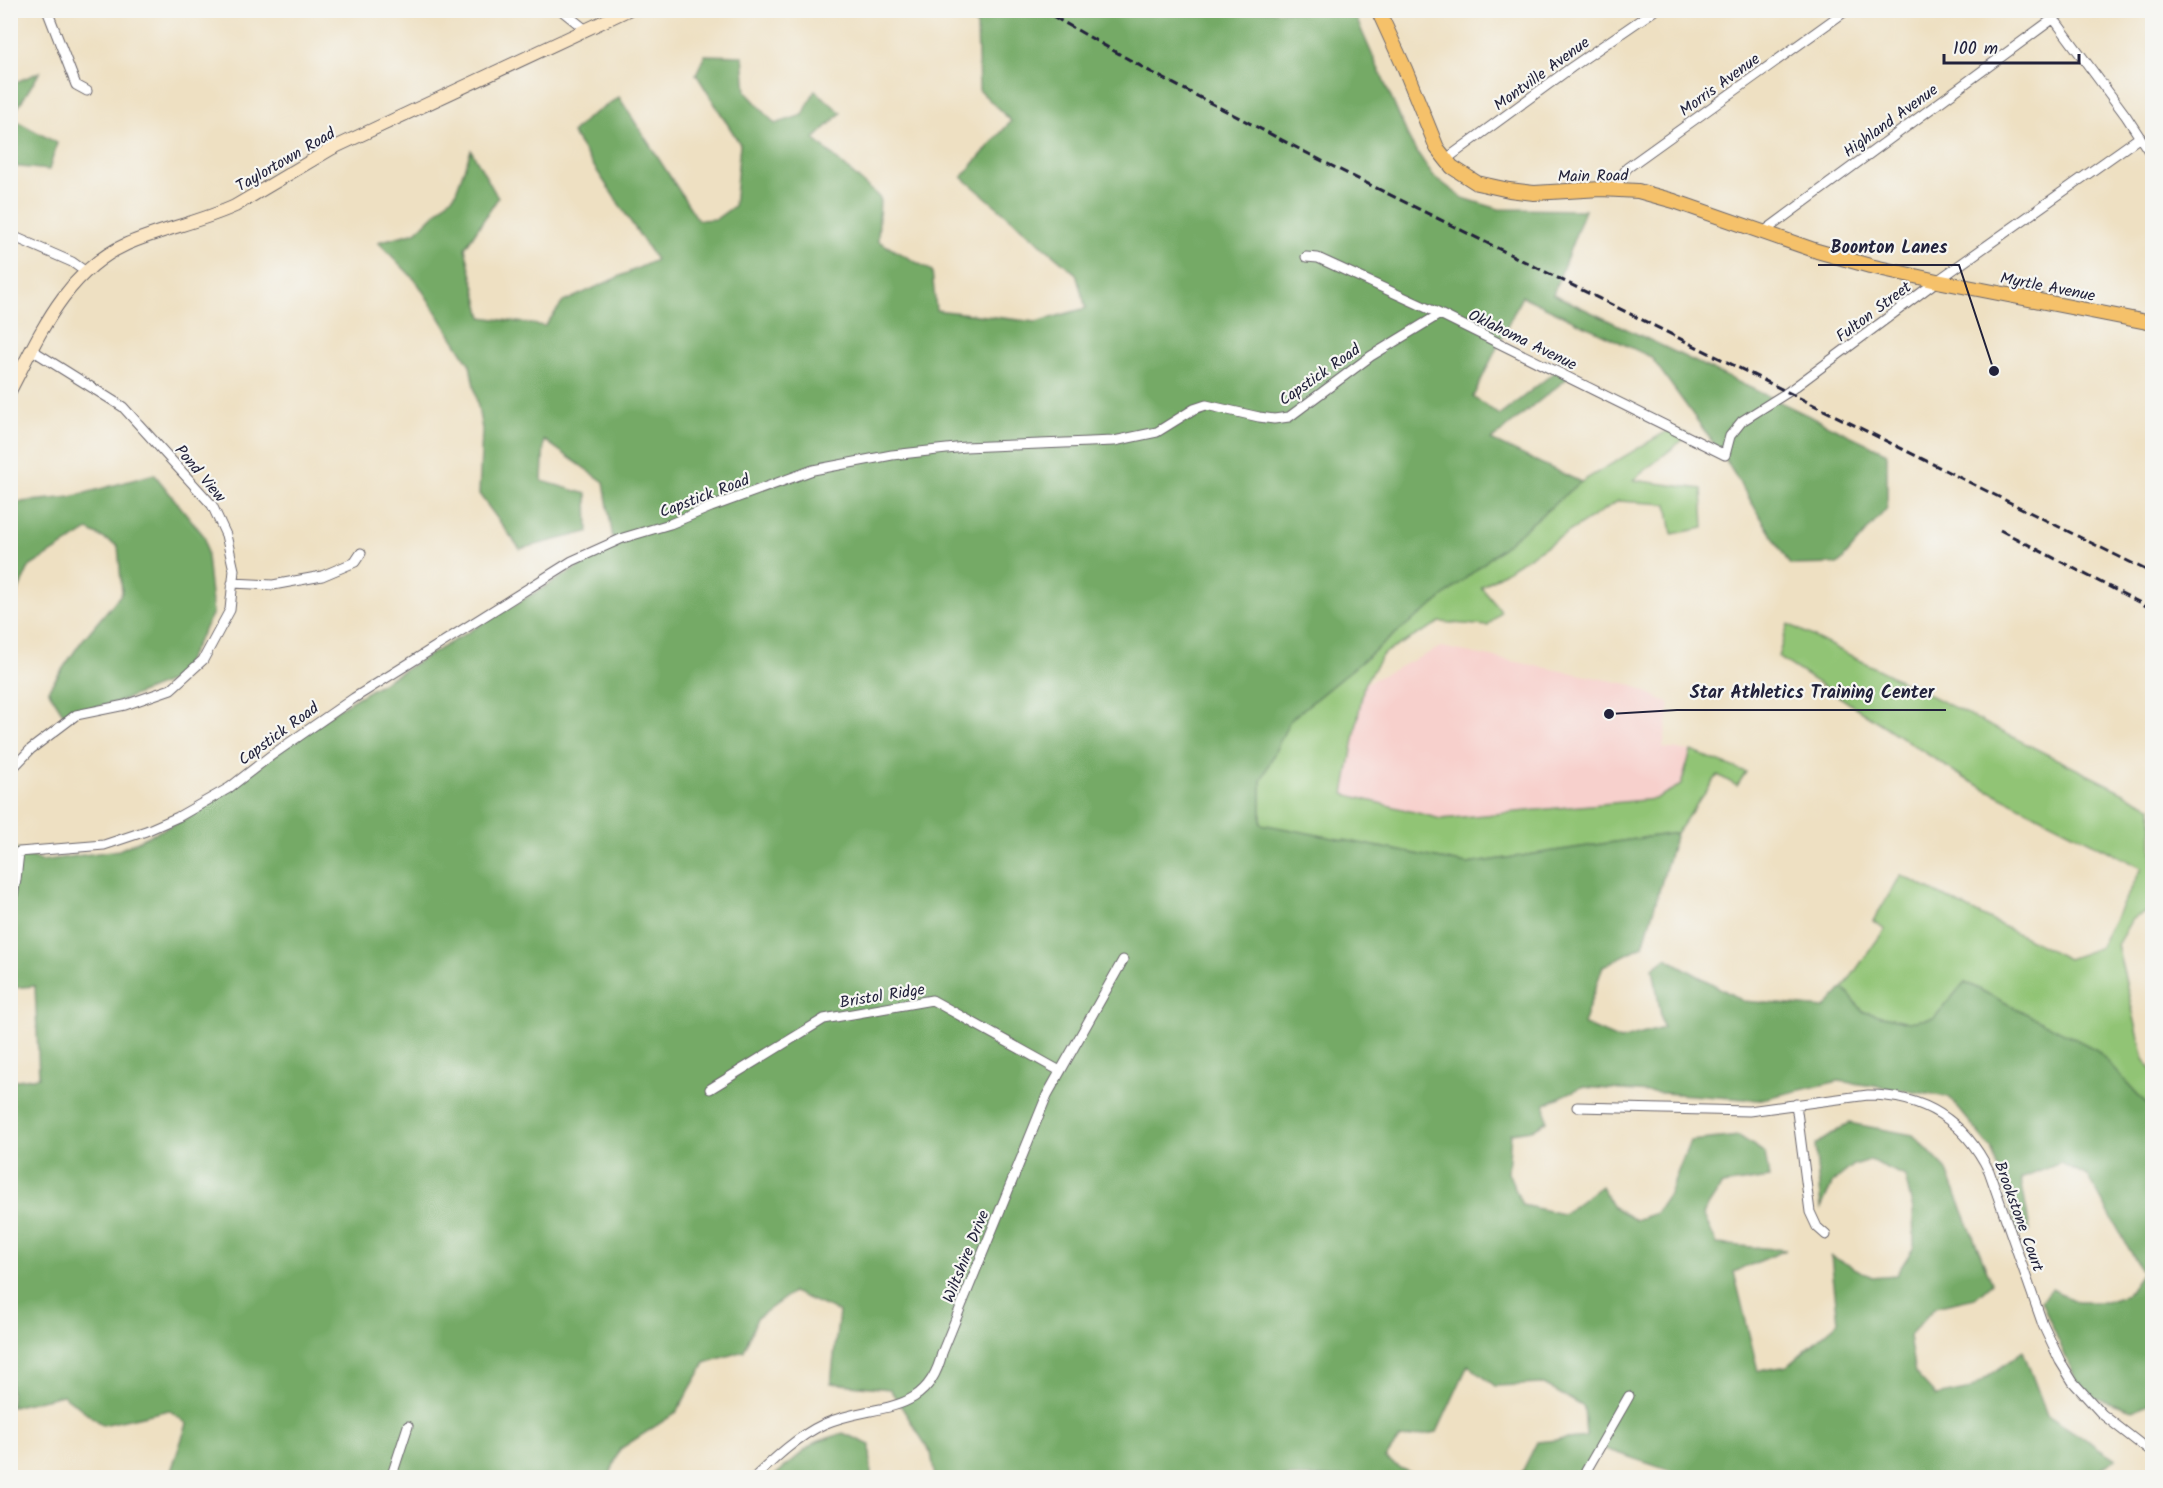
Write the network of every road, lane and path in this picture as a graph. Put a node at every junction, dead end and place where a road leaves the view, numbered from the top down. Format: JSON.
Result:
{"nodes":[{"id":1,"x":47,"y":10,"type":"edge"},
{"id":2,"x":561,"y":10,"type":"edge"},
{"id":3,"x":628,"y":10,"type":"edge"},
{"id":4,"x":1378,"y":10,"type":"edge"},
{"id":5,"x":1655,"y":10,"type":"edge"},
{"id":6,"x":1847,"y":10,"type":"edge"},
{"id":7,"x":2065,"y":10,"type":"edge"},
{"id":8,"x":2054,"y":19,"type":"junction"},
{"id":9,"x":586,"y":30,"type":"junction"},
{"id":10,"x":87,"y":91,"type":"dead end"},
{"id":11,"x":2140,"y":137,"type":"junction"},
{"id":12,"x":2152,"y":156,"type":"edge"},
{"id":13,"x":1445,"y":160,"type":"junction"},
{"id":14,"x":1617,"y":189,"type":"junction"},
{"id":15,"x":1761,"y":233,"type":"junction"},
{"id":16,"x":10,"y":235,"type":"edge"},
{"id":17,"x":1306,"y":257,"type":"dead end"},
{"id":18,"x":86,"y":272,"type":"junction"},
{"id":19,"x":1937,"y":281,"type":"junction"},
{"id":20,"x":1440,"y":314,"type":"junction"},
{"id":21,"x":2152,"y":323,"type":"edge"},
{"id":22,"x":32,"y":350,"type":"junction"},
{"id":23,"x":10,"y":391,"type":"edge"},
{"id":24,"x":1725,"y":455,"type":"joint"},
{"id":25,"x":361,"y":553,"type":"dead end"},
{"id":26,"x":232,"y":583,"type":"junction"},
{"id":27,"x":10,"y":771,"type":"edge"},
{"id":28,"x":10,"y":912,"type":"edge"},
{"id":29,"x":1123,"y":960,"type":"dead end"},
{"id":30,"x":1060,"y":1071,"type":"junction"},
{"id":31,"x":710,"y":1089,"type":"dead end"},
{"id":32,"x":1796,"y":1104,"type":"junction"},
{"id":33,"x":1577,"y":1107,"type":"dead end"},
{"id":34,"x":1826,"y":1235,"type":"dead end"},
{"id":35,"x":1629,"y":1396,"type":"dead end"},
{"id":36,"x":408,"y":1426,"type":"dead end"},
{"id":37,"x":2152,"y":1453,"type":"edge"},
{"id":38,"x":391,"y":1478,"type":"edge"},
{"id":39,"x":754,"y":1478,"type":"edge"},
{"id":40,"x":1582,"y":1478,"type":"edge"}],
"edges":[{"from":1,"to":10,"type":"street"},
{"from":2,"to":9,"type":"street"},
{"from":3,"to":9,"type":"street","name":"Taylortown Road"},
{"from":4,"to":13,"type":"main road","name":"Main Road"},
{"from":5,"to":13,"type":"street","name":"Montville Avenue"},
{"from":6,"to":14,"type":"street","name":"Morris Avenue"},
{"from":7,"to":8,"type":"street","name":"Highland Avenue"},
{"from":8,"to":11,"type":"street"},
{"from":8,"to":15,"type":"street","name":"Highland Avenue"},
{"from":9,"to":18,"type":"street","name":"Taylortown Road"},
{"from":11,"to":12,"type":"street"},
{"from":11,"to":19,"type":"street","name":"Fulton Street"},
{"from":13,"to":14,"type":"main road","name":"Main Road"},
{"from":14,"to":15,"type":"main road","name":"Main Road"},
{"from":15,"to":19,"type":"main road","name":"Main Road"},
{"from":16,"to":18,"type":"street"},
{"from":17,"to":20,"type":"street","name":"Oklahoma Avenue"},
{"from":18,"to":22,"type":"street","name":"Taylortown Road"},
{"from":19,"to":21,"type":"main road","name":"Myrtle Avenue"},
{"from":19,"to":24,"type":"street","name":"Fulton Street"},
{"from":20,"to":24,"type":"street","name":"Oklahoma Avenue"},
{"from":20,"to":28,"type":"street","name":"Capstick Road"},
{"from":22,"to":23,"type":"street","name":"Taylortown Road"},
{"from":22,"to":26,"type":"street","name":"Pond View"},
{"from":25,"to":26,"type":"street"},
{"from":26,"to":27,"type":"street","name":"Pond View"},
{"from":29,"to":30,"type":"street","name":"Wiltshire Drive"},
{"from":30,"to":31,"type":"street","name":"Bristol Ridge"},
{"from":30,"to":39,"type":"street","name":"Wiltshire Drive"},
{"from":32,"to":33,"type":"street","name":"Brookstone Court"},
{"from":32,"to":34,"type":"street"},
{"from":32,"to":37,"type":"street","name":"Brookstone Court"},
{"from":35,"to":40,"type":"street"},
{"from":36,"to":38,"type":"street"}]}
